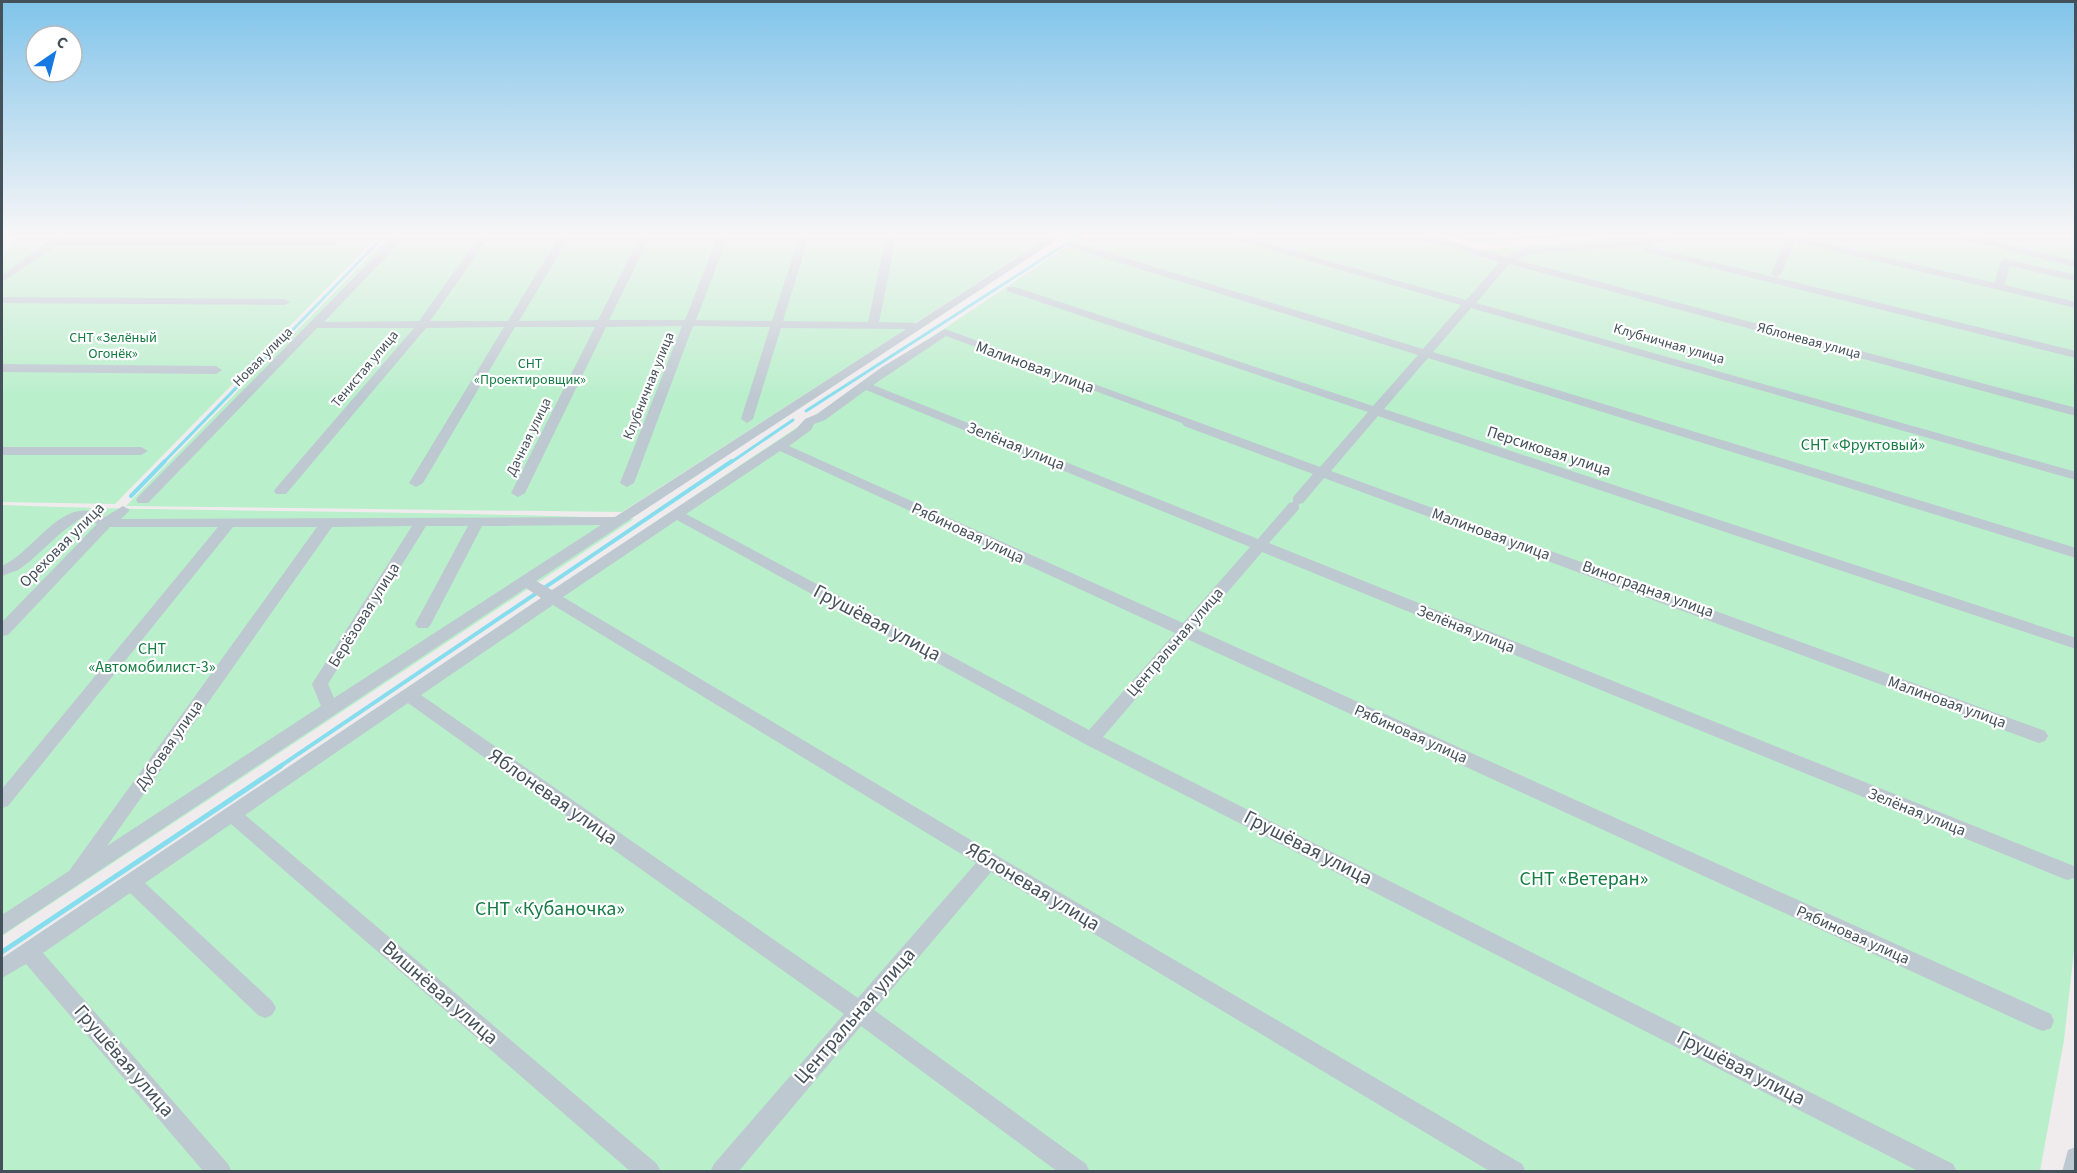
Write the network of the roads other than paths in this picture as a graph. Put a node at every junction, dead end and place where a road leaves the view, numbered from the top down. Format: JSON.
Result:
{"nodes":[{"id":1,"x":352,"y":288,"type":"edge"},
{"id":2,"x":448,"y":288,"type":"edge"},
{"id":3,"x":534,"y":288,"type":"edge"},
{"id":4,"x":619,"y":288,"type":"edge"},
{"id":5,"x":704,"y":288,"type":"edge"},
{"id":6,"x":789,"y":288,"type":"edge"},
{"id":7,"x":881,"y":288,"type":"edge"},
{"id":8,"x":978,"y":288,"type":"edge"},
{"id":9,"x":1214,"y":288,"type":"edge"},
{"id":10,"x":1415,"y":288,"type":"edge"},
{"id":11,"x":1483,"y":288,"type":"edge"},
{"id":12,"x":1603,"y":288,"type":"edge"},
{"id":13,"x":1804,"y":288,"type":"edge"},
{"id":14,"x":2002,"y":288,"type":"edge"},
{"id":15,"x":1011,"y":289,"type":"dead end"},
{"id":16,"x":2,"y":300,"type":"edge"},
{"id":17,"x":285,"y":302,"type":"dead end"},
{"id":18,"x":1470,"y":303,"type":"junction"},
{"id":19,"x":2076,"y":305,"type":"edge"},
{"id":20,"x":601,"y":323,"type":"junction"},
{"id":21,"x":691,"y":323,"type":"junction"},
{"id":22,"x":316,"y":325,"type":"junction"},
{"id":23,"x":422,"y":325,"type":"junction"},
{"id":24,"x":511,"y":325,"type":"junction"},
{"id":25,"x":778,"y":325,"type":"junction"},
{"id":26,"x":873,"y":326,"type":"junction"},
{"id":27,"x":919,"y":326,"type":"junction"},
{"id":28,"x":945,"y":333,"type":"junction"},
{"id":29,"x":1424,"y":353,"type":"junction"},
{"id":30,"x":2076,"y":355,"type":"edge"},
{"id":31,"x":2,"y":368,"type":"edge"},
{"id":32,"x":216,"y":370,"type":"dead end"},
{"id":33,"x":866,"y":386,"type":"junction"},
{"id":34,"x":803,"y":401,"type":"junction"},
{"id":35,"x":1375,"y":410,"type":"junction"},
{"id":36,"x":2076,"y":412,"type":"edge"},
{"id":37,"x":747,"y":419,"type":"dead end"},
{"id":38,"x":809,"y":422,"type":"junction"},
{"id":39,"x":1197,"y":424,"type":"dead end"},
{"id":40,"x":1256,"y":445,"type":"dead end"},
{"id":41,"x":779,"y":446,"type":"junction"},
{"id":42,"x":2,"y":451,"type":"edge"},
{"id":43,"x":141,"y":451,"type":"dead end"},
{"id":44,"x":1322,"y":471,"type":"junction"},
{"id":45,"x":2076,"y":476,"type":"edge"},
{"id":46,"x":416,"y":483,"type":"dead end"},
{"id":47,"x":627,"y":483,"type":"dead end"},
{"id":48,"x":281,"y":491,"type":"dead end"},
{"id":49,"x":518,"y":493,"type":"dead end"},
{"id":50,"x":143,"y":500,"type":"dead end"},
{"id":51,"x":123,"y":510,"type":"dead end"},
{"id":52,"x":676,"y":514,"type":"junction"},
{"id":53,"x":618,"y":521,"type":"junction"},
{"id":54,"x":328,"y":522,"type":"junction"},
{"id":55,"x":422,"y":522,"type":"junction"},
{"id":56,"x":106,"y":523,"type":"junction"},
{"id":57,"x":477,"y":523,"type":"junction"},
{"id":58,"x":228,"y":524,"type":"junction"},
{"id":59,"x":1260,"y":545,"type":"junction"},
{"id":60,"x":2076,"y":553,"type":"edge"},
{"id":61,"x":2,"y":571,"type":"edge"},
{"id":62,"x":525,"y":581,"type":"junction"},
{"id":63,"x":554,"y":598,"type":"junction"},
{"id":64,"x":423,"y":624,"type":"dead end"},
{"id":65,"x":2,"y":630,"type":"edge"},
{"id":66,"x":1184,"y":631,"type":"junction"},
{"id":67,"x":2076,"y":644,"type":"edge"},
{"id":68,"x":409,"y":695,"type":"junction"},
{"id":69,"x":331,"y":710,"type":"junction"},
{"id":70,"x":2039,"y":735,"type":"dead end"},
{"id":71,"x":1091,"y":739,"type":"junction"},
{"id":72,"x":2,"y":801,"type":"edge"},
{"id":73,"x":232,"y":814,"type":"junction"},
{"id":74,"x":989,"y":861,"type":"junction"},
{"id":75,"x":2067,"y":872,"type":"dead end"},
{"id":76,"x":72,"y":880,"type":"junction"},
{"id":77,"x":131,"y":882,"type":"junction"},
{"id":78,"x":2,"y":926,"type":"edge"},
{"id":79,"x":28,"y":951,"type":"junction"},
{"id":80,"x":2,"y":969,"type":"edge"},
{"id":81,"x":265,"y":1008,"type":"dead end"},
{"id":82,"x":858,"y":1011,"type":"junction"},
{"id":83,"x":2043,"y":1021,"type":"dead end"},
{"id":84,"x":2076,"y":1158,"type":"edge"},
{"id":85,"x":220,"y":1172,"type":"edge"},
{"id":86,"x":649,"y":1172,"type":"edge"},
{"id":87,"x":723,"y":1172,"type":"edge"},
{"id":88,"x":1078,"y":1172,"type":"edge"},
{"id":89,"x":1514,"y":1172,"type":"edge"},
{"id":90,"x":1946,"y":1172,"type":"edge"},
{"id":91,"x":2074,"y":1172,"type":"edge"}],
"edges":[{"from":1,"to":22,"type":"street","name":"Новая улица"},
{"from":2,"to":23,"type":"street","name":"Тенистая улица"},
{"from":3,"to":24,"type":"street"},
{"from":4,"to":20,"type":"street","name":"Дачная улица"},
{"from":5,"to":21,"type":"street","name":"Клубничная улица"},
{"from":6,"to":25,"type":"street"},
{"from":7,"to":26,"type":"street"},
{"from":8,"to":27,"type":"street"},
{"from":9,"to":29,"type":"street"},
{"from":10,"to":18,"type":"street","name":"Клубничная улица"},
{"from":11,"to":18,"type":"street","name":"Центральная улица"},
{"from":12,"to":36,"type":"street","name":"Яблоневая улица"},
{"from":13,"to":30,"type":"street"},
{"from":14,"to":19,"type":"street"},
{"from":15,"to":35,"type":"street","name":"Персиковая улица"},
{"from":16,"to":17,"type":"street"},
{"from":18,"to":29,"type":"street","name":"Центральная улица"},
{"from":18,"to":45,"type":"street","name":"Клубничная улица"},
{"from":20,"to":21,"type":"street"},
{"from":20,"to":24,"type":"street"},
{"from":20,"to":49,"type":"street","name":"Дачная улица"},
{"from":21,"to":25,"type":"street"},
{"from":21,"to":47,"type":"street","name":"Клубничная улица"},
{"from":22,"to":23,"type":"street"},
{"from":22,"to":50,"type":"street","name":"Новая улица"},
{"from":23,"to":24,"type":"street"},
{"from":23,"to":48,"type":"street","name":"Тенистая улица"},
{"from":24,"to":46,"type":"street"},
{"from":25,"to":26,"type":"street"},
{"from":25,"to":37,"type":"street"},
{"from":26,"to":27,"type":"street"},
{"from":27,"to":34,"type":"street"},
{"from":28,"to":33,"type":"street"},
{"from":28,"to":39,"type":"street"},
{"from":28,"to":44,"type":"street","name":"Малиновая улица"},
{"from":29,"to":35,"type":"street","name":"Центральная улица"},
{"from":29,"to":60,"type":"street"},
{"from":31,"to":32,"type":"street"},
{"from":33,"to":38,"type":"street"},
{"from":33,"to":59,"type":"street","name":"Зелёная улица"},
{"from":34,"to":38,"type":"street"},
{"from":34,"to":53,"type":"street"},
{"from":35,"to":44,"type":"street","name":"Центральная улица"},
{"from":35,"to":67,"type":"street","name":"Персиковая улица"},
{"from":38,"to":41,"type":"street"},
{"from":40,"to":44,"type":"street"},
{"from":41,"to":52,"type":"street"},
{"from":41,"to":66,"type":"street","name":"Рябиновая улица"},
{"from":42,"to":43,"type":"street"},
{"from":44,"to":59,"type":"street","name":"Центральная улица"},
{"from":44,"to":70,"type":"street","name":"Малиновая улица"},
{"from":51,"to":56,"type":"street","name":"Ореховая улица"},
{"from":52,"to":63,"type":"street"},
{"from":52,"to":71,"type":"street","name":"Грушёвая улица"},
{"from":53,"to":57,"type":"street"},
{"from":53,"to":62,"type":"street"},
{"from":54,"to":55,"type":"street"},
{"from":54,"to":58,"type":"street"},
{"from":54,"to":76,"type":"street","name":"Дубовая улица"},
{"from":55,"to":57,"type":"street"},
{"from":55,"to":69,"type":"street","name":"Берёзовая улица"},
{"from":56,"to":58,"type":"street"},
{"from":56,"to":61,"type":"street"},
{"from":56,"to":65,"type":"street","name":"Ореховая улица"},
{"from":57,"to":64,"type":"street"},
{"from":58,"to":72,"type":"street"},
{"from":59,"to":66,"type":"street","name":"Центральная улица"},
{"from":59,"to":75,"type":"street","name":"Зелёная улица"},
{"from":62,"to":63,"type":"street","name":"Яблоневая улица"},
{"from":62,"to":69,"type":"street"},
{"from":63,"to":68,"type":"street"},
{"from":63,"to":74,"type":"street","name":"Яблоневая улица"},
{"from":66,"to":71,"type":"street","name":"Центральная улица"},
{"from":66,"to":83,"type":"street","name":"Рябиновая улица"},
{"from":68,"to":73,"type":"street"},
{"from":68,"to":82,"type":"street","name":"Яблоневая улица"},
{"from":69,"to":76,"type":"street"},
{"from":71,"to":90,"type":"street","name":"Грушёвая улица"},
{"from":73,"to":77,"type":"street"},
{"from":73,"to":86,"type":"street","name":"Вишнёвая улица"},
{"from":74,"to":82,"type":"street","name":"Центральная улица"},
{"from":74,"to":89,"type":"street","name":"Яблоневая улица"},
{"from":76,"to":78,"type":"street"},
{"from":77,"to":79,"type":"street"},
{"from":77,"to":81,"type":"street"},
{"from":79,"to":80,"type":"street"},
{"from":79,"to":85,"type":"street","name":"Грушёвая улица"},
{"from":82,"to":87,"type":"street","name":"Центральная улица"},
{"from":82,"to":88,"type":"street","name":"Яблоневая улица"},
{"from":84,"to":91,"type":"street"}]}
